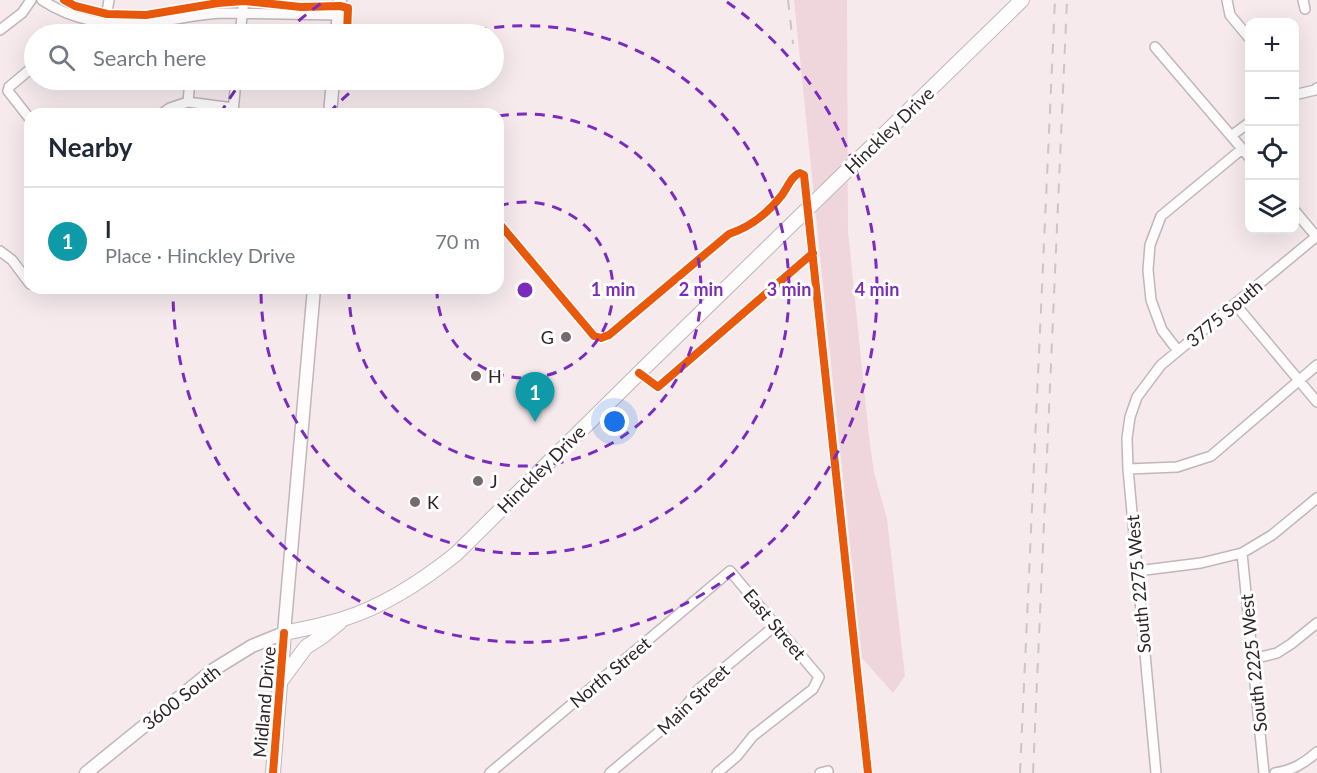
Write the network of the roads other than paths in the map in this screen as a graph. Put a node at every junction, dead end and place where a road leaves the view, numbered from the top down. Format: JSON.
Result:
{"nodes":[{"id":1,"x":30,"y":0,"type":"edge"},
{"id":2,"x":42,"y":0,"type":"edge"},
{"id":3,"x":109,"y":0,"type":"edge"},
{"id":4,"x":244,"y":0,"type":"edge"},
{"id":5,"x":340,"y":0,"type":"edge"},
{"id":6,"x":1227,"y":0,"type":"edge"},
{"id":7,"x":1019,"y":3,"type":"edge"},
{"id":8,"x":242,"y":12,"type":"junction"},
{"id":9,"x":339,"y":15,"type":"junction"},
{"id":10,"x":104,"y":23,"type":"junction"},
{"id":11,"x":241,"y":24,"type":"edge"},
{"id":12,"x":338,"y":24,"type":"edge"},
{"id":13,"x":0,"y":30,"type":"edge"},
{"id":14,"x":1245,"y":33,"type":"edge"},
{"id":15,"x":1155,"y":47,"type":"dead end"},
{"id":16,"x":24,"y":74,"type":"edge"},
{"id":17,"x":1317,"y":88,"type":"edge"},
{"id":18,"x":189,"y":90,"type":"edge"},
{"id":19,"x":235,"y":90,"type":"edge"},
{"id":20,"x":332,"y":90,"type":"edge"},
{"id":21,"x":1299,"y":94,"type":"edge"},
{"id":22,"x":188,"y":102,"type":"junction"},
{"id":23,"x":170,"y":108,"type":"edge"},
{"id":24,"x":218,"y":108,"type":"edge"},
{"id":25,"x":233,"y":108,"type":"edge"},
{"id":26,"x":331,"y":108,"type":"edge"},
{"id":27,"x":24,"y":111,"type":"edge"},
{"id":28,"x":1245,"y":126,"type":"edge"},
{"id":29,"x":1231,"y":136,"type":"junction"},
{"id":30,"x":1242,"y":149,"type":"junction"},
{"id":31,"x":1245,"y":152,"type":"edge"},
{"id":32,"x":1299,"y":216,"type":"edge"},
{"id":33,"x":1317,"y":236,"type":"edge"},
{"id":34,"x":0,"y":250,"type":"edge"},
{"id":35,"x":24,"y":275,"type":"edge"},
{"id":36,"x":313,"y":294,"type":"edge"},
{"id":37,"x":1235,"y":304,"type":"junction"},
{"id":38,"x":1178,"y":351,"type":"junction"},
{"id":39,"x":1317,"y":365,"type":"edge"},
{"id":40,"x":1299,"y":381,"type":"junction"},
{"id":41,"x":1137,"y":397,"type":"joint"},
{"id":42,"x":1317,"y":402,"type":"edge"},
{"id":43,"x":1128,"y":469,"type":"junction"},
{"id":44,"x":1317,"y":498,"type":"edge"},
{"id":45,"x":1242,"y":554,"type":"junction"},
{"id":46,"x":730,"y":571,"type":"joint"},
{"id":47,"x":1137,"y":571,"type":"junction"},
{"id":48,"x":344,"y":619,"type":"junction"},
{"id":49,"x":1317,"y":623,"type":"edge"},
{"id":50,"x":776,"y":625,"type":"junction"},
{"id":51,"x":284,"y":633,"type":"junction"},
{"id":52,"x":1253,"y":659,"type":"junction"},
{"id":53,"x":280,"y":682,"type":"junction"},
{"id":54,"x":1317,"y":752,"type":"edge"},
{"id":55,"x":86,"y":773,"type":"edge"},
{"id":56,"x":273,"y":773,"type":"edge"},
{"id":57,"x":490,"y":773,"type":"edge"},
{"id":58,"x":610,"y":773,"type":"edge"},
{"id":59,"x":717,"y":773,"type":"edge"},
{"id":60,"x":1156,"y":773,"type":"edge"},
{"id":61,"x":1264,"y":773,"type":"edge"},
{"id":62,"x":1275,"y":773,"type":"edge"}],
"edges":[{"from":1,"to":13,"type":"street"},
{"from":2,"to":10,"type":"street"},
{"from":3,"to":10,"type":"street"},
{"from":4,"to":8,"type":"street"},
{"from":5,"to":9,"type":"main road"},
{"from":6,"to":14,"type":"street"},
{"from":7,"to":48,"type":"main road","name":"Hinckley Drive"},
{"from":8,"to":9,"type":"street"},
{"from":8,"to":10,"type":"street"},
{"from":8,"to":11,"type":"street"},
{"from":9,"to":12,"type":"main road"},
{"from":15,"to":29,"type":"street"},
{"from":16,"to":27,"type":"street"},
{"from":17,"to":21,"type":"street"},
{"from":18,"to":22,"type":"street"},
{"from":19,"to":25,"type":"street"},
{"from":20,"to":26,"type":"main road"},
{"from":22,"to":23,"type":"street"},
{"from":22,"to":24,"type":"street"},
{"from":28,"to":29,"type":"street"},
{"from":29,"to":30,"type":"street"},
{"from":30,"to":31,"type":"street"},
{"from":30,"to":38,"type":"street"},
{"from":32,"to":33,"type":"street"},
{"from":33,"to":37,"type":"street","name":"3775 South"},
{"from":34,"to":35,"type":"street"},
{"from":36,"to":51,"type":"main road","name":"Midland Drive"},
{"from":37,"to":38,"type":"street","name":"3775 South"},
{"from":37,"to":40,"type":"street"},
{"from":38,"to":41,"type":"street","name":"3775 South"},
{"from":39,"to":40,"type":"street"},
{"from":40,"to":42,"type":"street"},
{"from":40,"to":43,"type":"street"},
{"from":41,"to":43,"type":"street","name":"South 2275 West"},
{"from":43,"to":47,"type":"street","name":"South 2275 West"},
{"from":44,"to":45,"type":"street"},
{"from":45,"to":47,"type":"street"},
{"from":45,"to":52,"type":"street","name":"South 2225 West"},
{"from":46,"to":50,"type":"street","name":"East Street"},
{"from":46,"to":57,"type":"street","name":"North Street"},
{"from":47,"to":60,"type":"street","name":"South 2275 West"},
{"from":48,"to":51,"type":"main road","name":"Hinckley Drive"},
{"from":48,"to":53,"type":"main road"},
{"from":49,"to":52,"type":"street"},
{"from":50,"to":58,"type":"street","name":"Main Street"},
{"from":50,"to":59,"type":"street","name":"East Street"},
{"from":51,"to":53,"type":"main road","name":"Midland Drive"},
{"from":51,"to":55,"type":"main road","name":"3600 South"},
{"from":52,"to":61,"type":"street","name":"South 2225 West"},
{"from":53,"to":56,"type":"main road","name":"Midland Drive"},
{"from":54,"to":62,"type":"street"}]}
